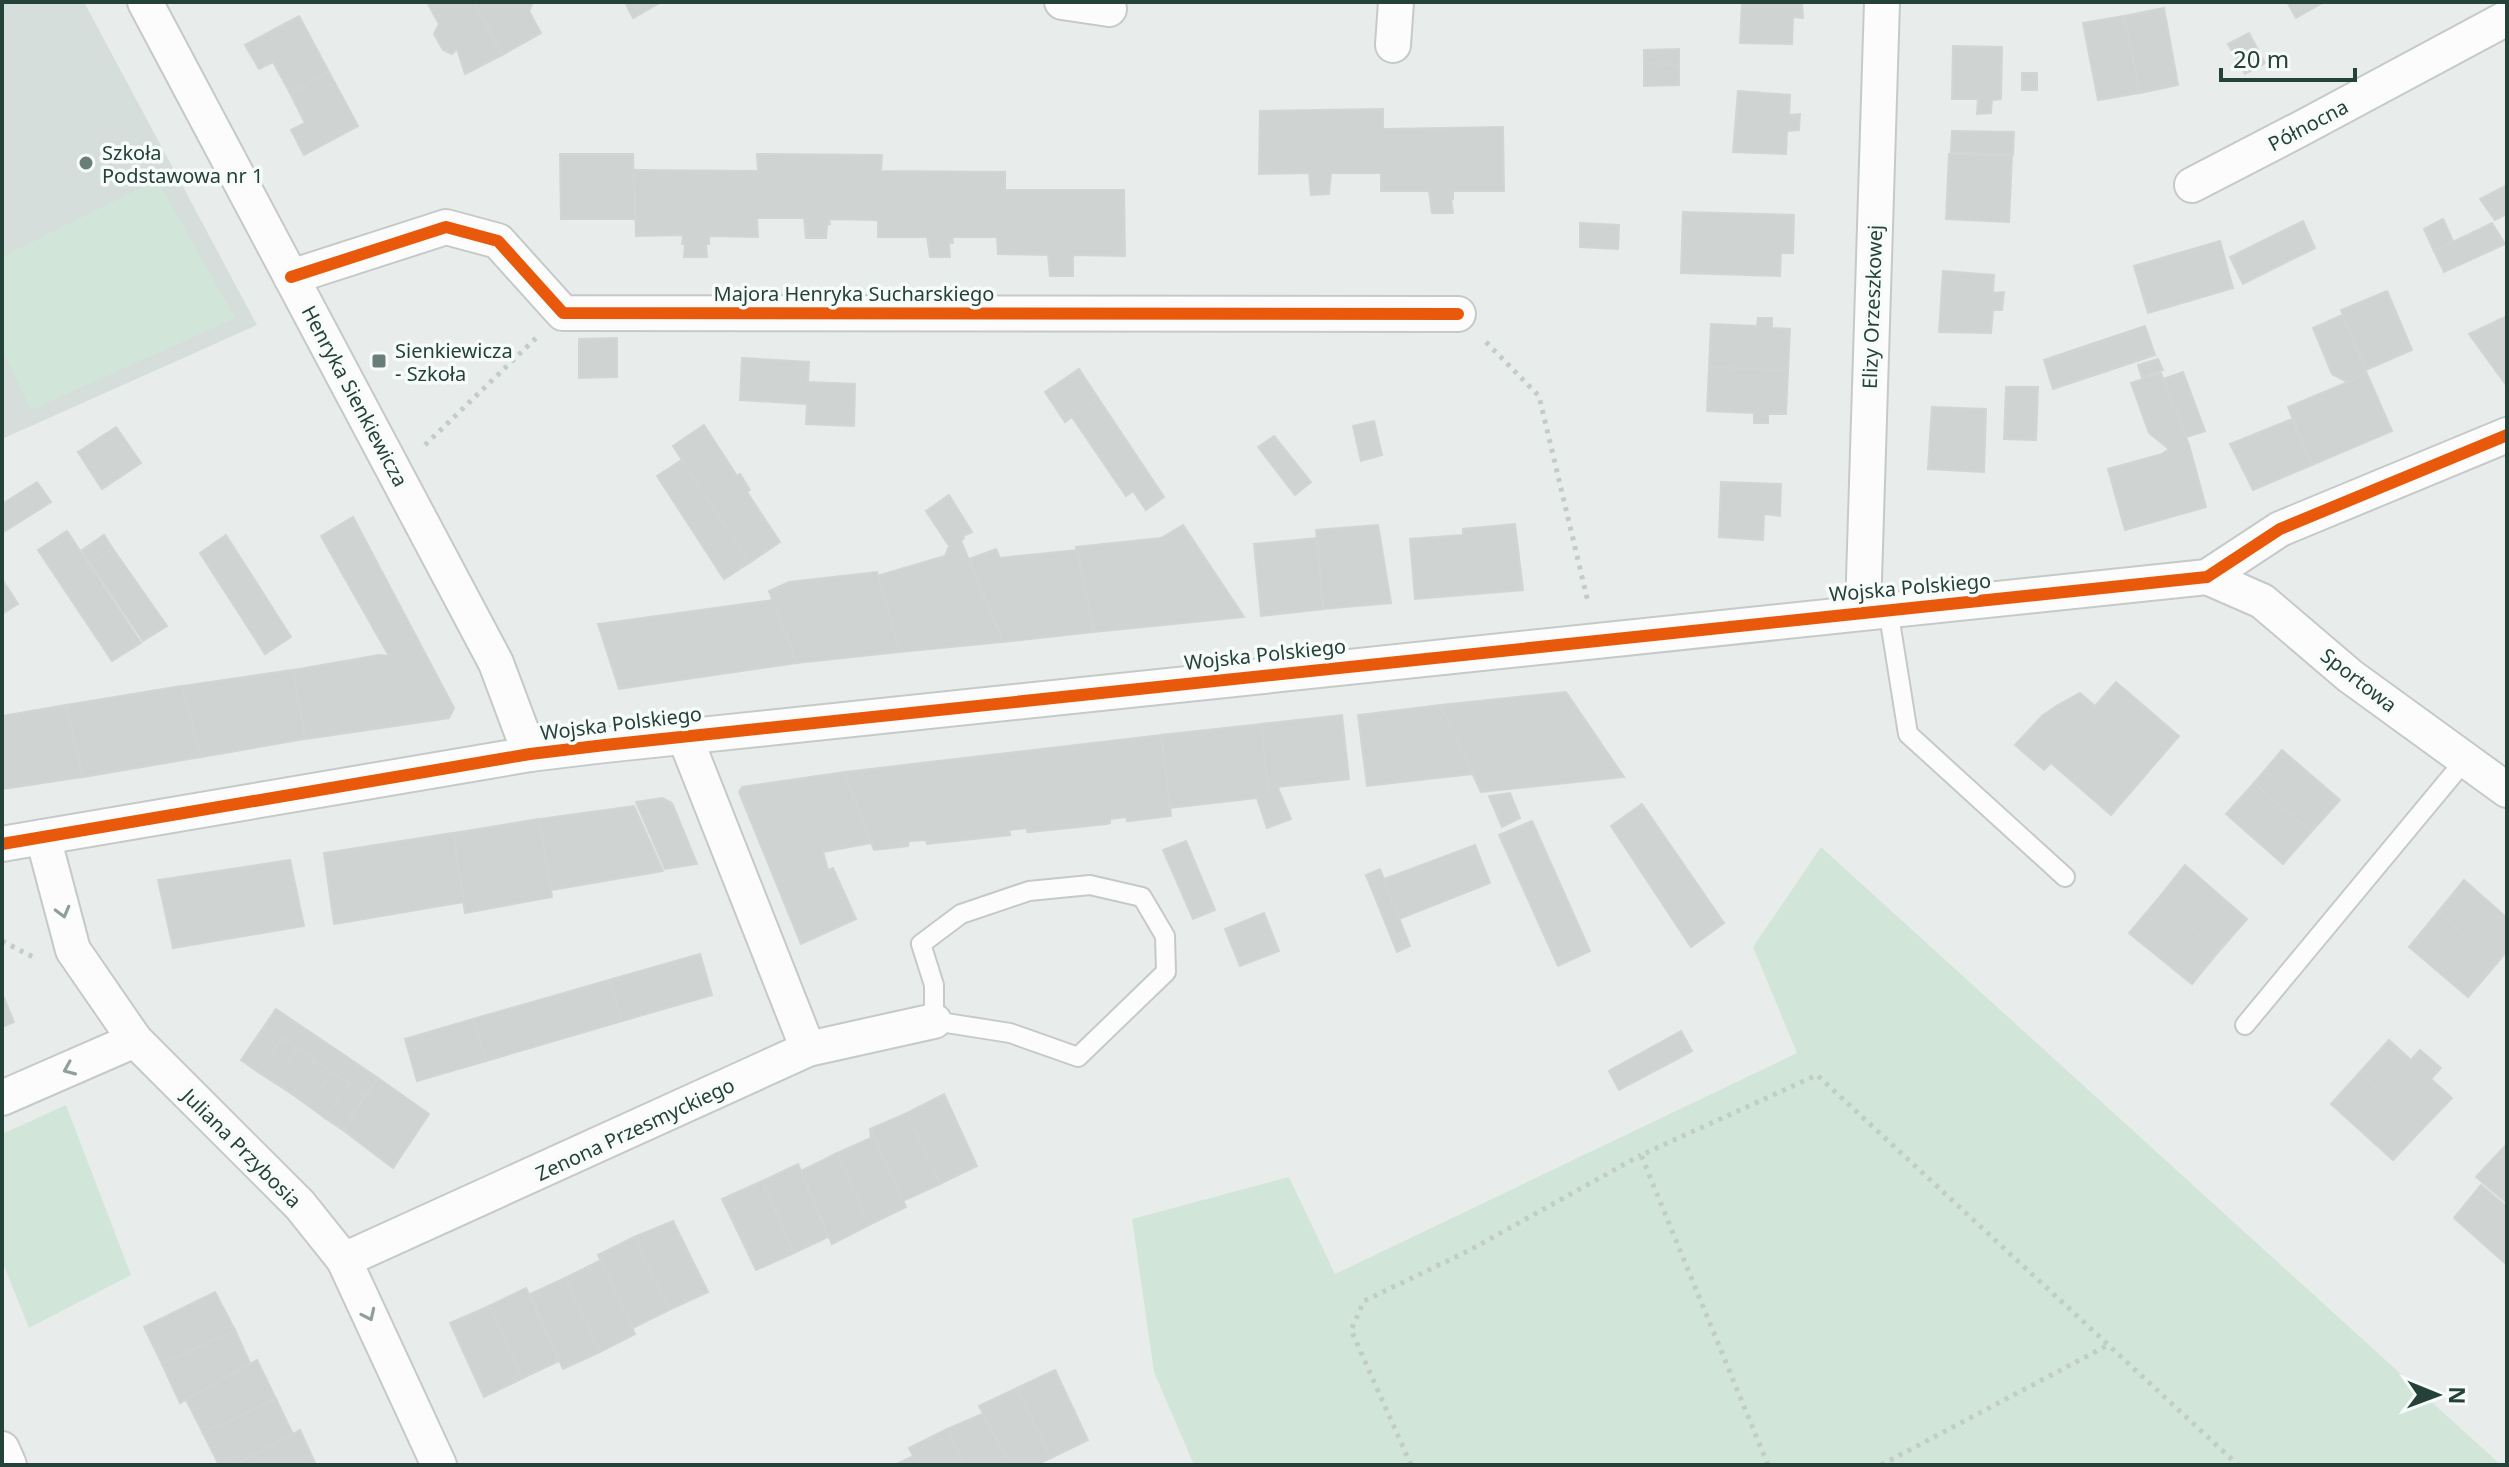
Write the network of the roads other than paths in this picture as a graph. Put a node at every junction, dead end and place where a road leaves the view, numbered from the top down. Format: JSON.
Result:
{"nodes":[{"id":1,"x":145,"y":2,"type":"edge"},
{"id":2,"x":1062,"y":2,"type":"edge"},
{"id":3,"x":1396,"y":2,"type":"edge"},
{"id":4,"x":1882,"y":2,"type":"edge"},
{"id":5,"x":1109,"y":9,"type":"dead end"},
{"id":6,"x":2507,"y":18,"type":"edge"},
{"id":7,"x":1393,"y":45,"type":"dead end"},
{"id":8,"x":2192,"y":185,"type":"dead end"},
{"id":9,"x":291,"y":277,"type":"junction"},
{"id":10,"x":1458,"y":314,"type":"road end"},
{"id":11,"x":2507,"y":435,"type":"edge"},
{"id":12,"x":2207,"y":577,"type":"junction"},
{"id":13,"x":1875,"y":610,"type":"junction"},
{"id":14,"x":684,"y":735,"type":"junction"},
{"id":15,"x":530,"y":754,"type":"junction"},
{"id":16,"x":2465,"y":760,"type":"junction"},
{"id":17,"x":2507,"y":790,"type":"edge"},
{"id":18,"x":43,"y":837,"type":"junction"},
{"id":19,"x":2,"y":844,"type":"edge"},
{"id":20,"x":2065,"y":877,"type":"dead end"},
{"id":21,"x":934,"y":1021,"type":"junction"},
{"id":22,"x":2245,"y":1025,"type":"dead end"},
{"id":23,"x":135,"y":1040,"type":"junction"},
{"id":24,"x":808,"y":1049,"type":"junction"},
{"id":25,"x":2,"y":1098,"type":"edge"},
{"id":26,"x":344,"y":1260,"type":"junction"},
{"id":27,"x":2,"y":1449,"type":"edge"},
{"id":28,"x":9,"y":1465,"type":"edge"},
{"id":29,"x":439,"y":1465,"type":"edge"}],
"edges":[{"from":1,"to":9,"type":"street","name":"Henryka Sienkiewicza"},
{"from":2,"to":5,"type":"street"},
{"from":3,"to":7,"type":"street"},
{"from":4,"to":13,"type":"street","name":"Elizy Orzeszkowej"},
{"from":6,"to":8,"type":"street","name":"Północna"},
{"from":9,"to":10,"type":"street","name":"Majora Henryka Sucharskiego"},
{"from":9,"to":15,"type":"street","name":"Henryka Sienkiewicza"},
{"from":11,"to":12,"type":"street","name":"Wojska Polskiego"},
{"from":12,"to":13,"type":"street","name":"Wojska Polskiego"},
{"from":12,"to":16,"type":"street","name":"Sportowa"},
{"from":13,"to":14,"type":"street","name":"Wojska Polskiego"},
{"from":13,"to":20,"type":"lane"},
{"from":14,"to":15,"type":"street","name":"Wojska Polskiego"},
{"from":14,"to":24,"type":"street"},
{"from":15,"to":18,"type":"street","name":"Wojska Polskiego"},
{"from":16,"to":17,"type":"street","name":"Sportowa"},
{"from":16,"to":22,"type":"lane"},
{"from":18,"to":19,"type":"street","name":"Wojska Polskiego"},
{"from":18,"to":23,"type":"street","name":"Juliana Przybosia","one_way":true},
{"from":21,"to":21,"type":"lane"},
{"from":21,"to":24,"type":"street","name":"Zenona Przesmyckiego"},
{"from":23,"to":25,"type":"street","one_way":true},
{"from":23,"to":26,"type":"street","name":"Juliana Przybosia"},
{"from":24,"to":26,"type":"street","name":"Zenona Przesmyckiego"},
{"from":26,"to":29,"type":"street","name":"Juliana Przybosia","one_way":true},
{"from":27,"to":28,"type":"street"}]}
